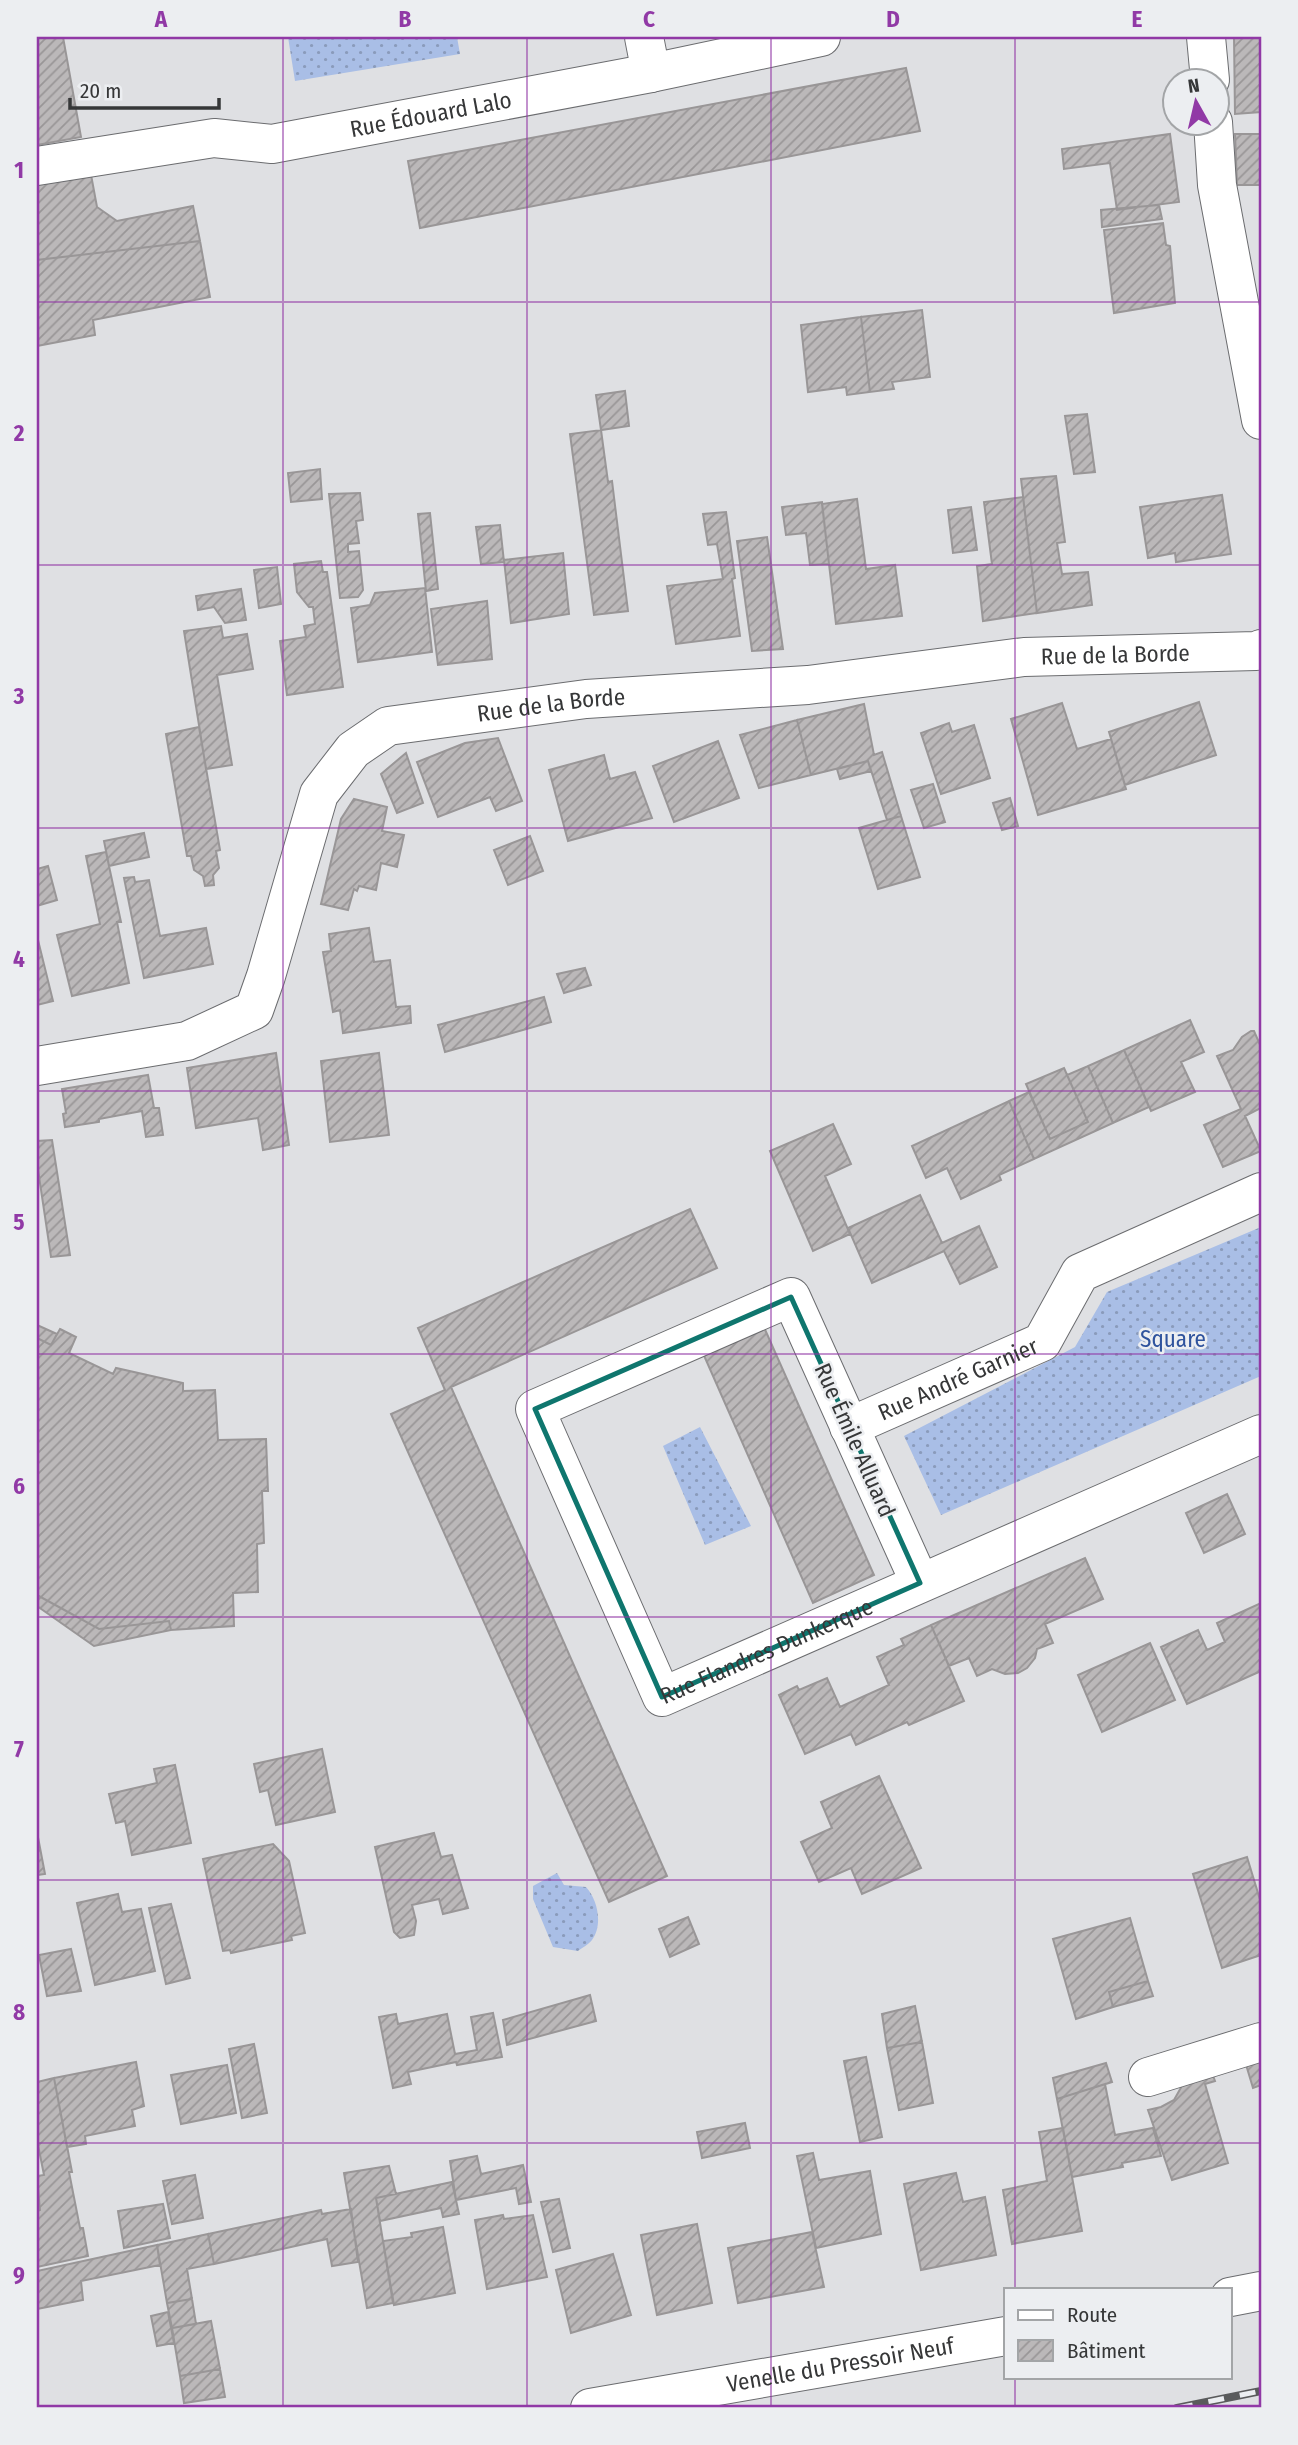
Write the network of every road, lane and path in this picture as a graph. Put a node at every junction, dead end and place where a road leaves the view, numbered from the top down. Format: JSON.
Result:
{"nodes":[{"id":1,"x":821,"y":37,"type":"edge"},
{"id":2,"x":1206,"y":37,"type":"edge"},
{"id":3,"x":648,"y":55,"type":"edge"},
{"id":4,"x":1209,"y":66,"type":"edge"},
{"id":5,"x":1214,"y":136,"type":"edge"},
{"id":6,"x":37,"y":166,"type":"edge"},
{"id":7,"x":1261,"y":420,"type":"edge"},
{"id":8,"x":1261,"y":649,"type":"edge"},
{"id":9,"x":37,"y":1066,"type":"edge"},
{"id":10,"x":1261,"y":1192,"type":"edge"},
{"id":11,"x":791,"y":1297,"type":"joint"},
{"id":12,"x":849,"y":1427,"type":"junction"},
{"id":13,"x":1261,"y":1434,"type":"edge"},
{"id":14,"x":920,"y":1583,"type":"junction"},
{"id":15,"x":1261,"y":2042,"type":"edge"},
{"id":16,"x":1147,"y":2077,"type":"dead end"},
{"id":17,"x":1261,"y":2291,"type":"edge"},
{"id":18,"x":1232,"y":2297,"type":"edge"},
{"id":19,"x":1004,"y":2336,"type":"edge"},
{"id":20,"x":590,"y":2408,"type":"edge"}],
"edges":[{"from":1,"to":3,"type":"street","name":"Rue Édouard Lalo"},
{"from":2,"to":4,"type":"street"},
{"from":3,"to":6,"type":"street","name":"Rue Édouard Lalo"},
{"from":5,"to":7,"type":"street"},
{"from":8,"to":9,"type":"street","name":"Rue de la Borde"},
{"from":10,"to":12,"type":"street","name":"Rue André Garnier"},
{"from":11,"to":12,"type":"street","name":"Rue Émile Alluard"},
{"from":11,"to":14,"type":"street","name":"Rue Flandres Dunkerque"},
{"from":12,"to":14,"type":"street","name":"Rue Émile Alluard"},
{"from":13,"to":14,"type":"street","name":"Rue Flandres Dunkerque"},
{"from":15,"to":16,"type":"street"},
{"from":17,"to":18,"type":"street"},
{"from":19,"to":20,"type":"street","name":"Venelle du Pressoir Neuf"}]}
